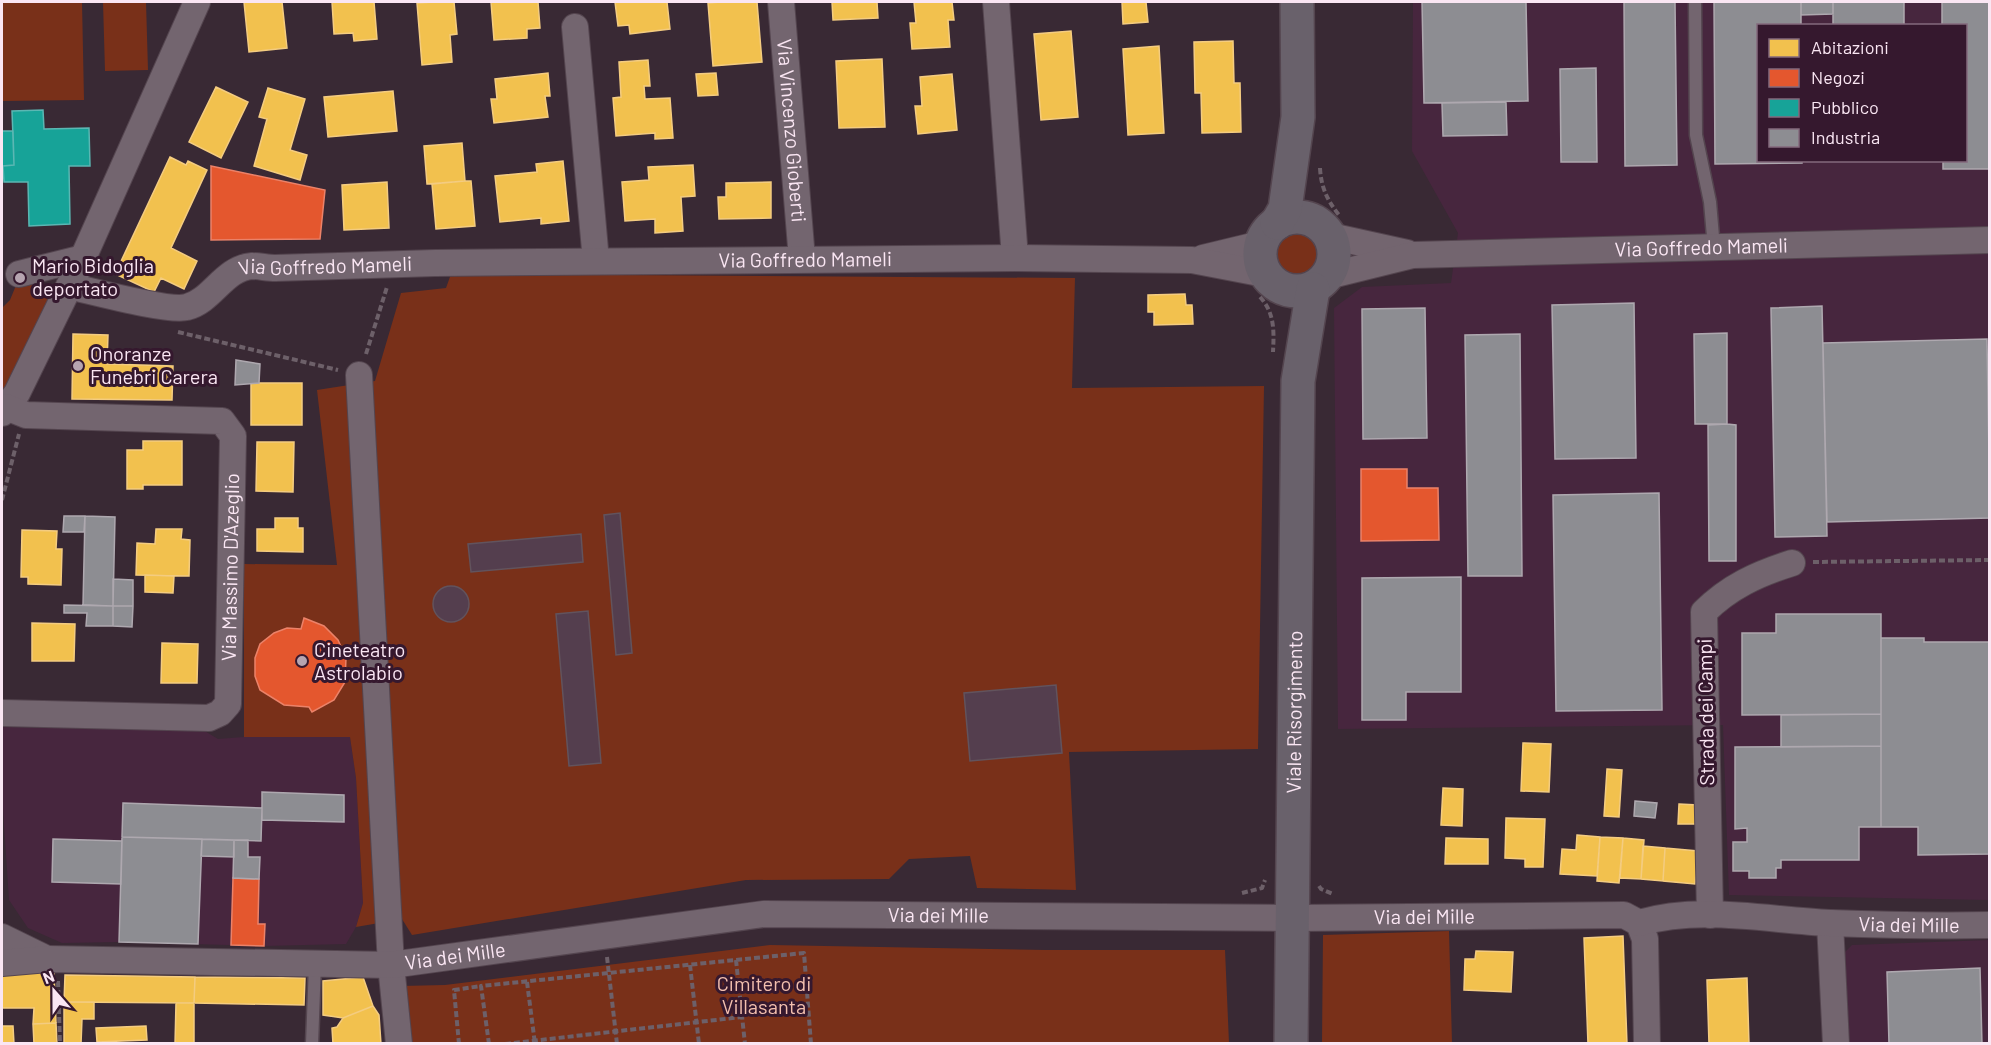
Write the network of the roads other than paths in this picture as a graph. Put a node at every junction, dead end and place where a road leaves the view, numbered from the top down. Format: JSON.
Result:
{"nodes":[{"id":1,"x":197,"y":2,"type":"edge"},
{"id":2,"x":782,"y":2,"type":"edge"},
{"id":3,"x":996,"y":2,"type":"edge"},
{"id":4,"x":1297,"y":2,"type":"edge"},
{"id":5,"x":1695,"y":2,"type":"edge"},
{"id":6,"x":575,"y":27,"type":"dead end"},
{"id":7,"x":1298,"y":117,"type":"junction"},
{"id":8,"x":1326,"y":231,"type":"junction"},
{"id":9,"x":1989,"y":240,"type":"edge"},
{"id":10,"x":1714,"y":248,"type":"junction"},
{"id":11,"x":1413,"y":255,"type":"junction"},
{"id":12,"x":83,"y":258,"type":"junction"},
{"id":13,"x":1015,"y":258,"type":"junction"},
{"id":14,"x":802,"y":259,"type":"junction"},
{"id":15,"x":596,"y":261,"type":"junction"},
{"id":16,"x":1267,"y":264,"type":"junction"},
{"id":17,"x":19,"y":274,"type":"dead end"},
{"id":18,"x":1320,"y":282,"type":"junction"},
{"id":19,"x":69,"y":286,"type":"junction"},
{"id":20,"x":359,"y":375,"type":"dead end"},
{"id":21,"x":1298,"y":381,"type":"junction"},
{"id":22,"x":4,"y":410,"type":"edge"},
{"id":23,"x":1792,"y":563,"type":"road end"},
{"id":24,"x":2,"y":713,"type":"edge"},
{"id":25,"x":1710,"y":915,"type":"junction"},
{"id":26,"x":1293,"y":918,"type":"junction"},
{"id":27,"x":1639,"y":923,"type":"junction"},
{"id":28,"x":1830,"y":923,"type":"junction"},
{"id":29,"x":1989,"y":926,"type":"edge"},
{"id":30,"x":2,"y":937,"type":"edge"},
{"id":31,"x":52,"y":959,"type":"junction"},
{"id":32,"x":2,"y":963,"type":"edge"},
{"id":33,"x":315,"y":964,"type":"junction"},
{"id":34,"x":391,"y":965,"type":"junction"},
{"id":35,"x":312,"y":1044,"type":"edge"},
{"id":36,"x":399,"y":1044,"type":"edge"},
{"id":37,"x":1291,"y":1044,"type":"edge"},
{"id":38,"x":1647,"y":1044,"type":"edge"},
{"id":39,"x":1836,"y":1044,"type":"edge"}],
"edges":[{"from":1,"to":12,"type":"street"},
{"from":2,"to":14,"type":"street","name":"Via Vincenzo Gioberti"},
{"from":3,"to":13,"type":"street"},
{"from":4,"to":7,"type":"street"},
{"from":5,"to":10,"type":"lane"},
{"from":6,"to":15,"type":"street"},
{"from":7,"to":8,"type":"street"},
{"from":7,"to":16,"type":"street"},
{"from":8,"to":11,"type":"street","name":"Via Goffredo Mameli"},
{"from":8,"to":16,"type":"street"},
{"from":8,"to":18,"type":"street"},
{"from":9,"to":10,"type":"street","name":"Via Goffredo Mameli"},
{"from":10,"to":11,"type":"street","name":"Via Goffredo Mameli"},
{"from":11,"to":18,"type":"street","name":"Via Goffredo Mameli"},
{"from":12,"to":17,"type":"street"},
{"from":12,"to":19,"type":"street"},
{"from":13,"to":14,"type":"street","name":"Via Goffredo Mameli"},
{"from":13,"to":16,"type":"street","name":"Via Goffredo Mameli"},
{"from":14,"to":15,"type":"street","name":"Via Goffredo Mameli"},
{"from":15,"to":19,"type":"street","name":"Via Goffredo Mameli"},
{"from":16,"to":18,"type":"street"},
{"from":16,"to":21,"type":"street","name":"Viale Risorgimento"},
{"from":18,"to":21,"type":"street","name":"Viale Risorgimento"},
{"from":19,"to":22,"type":"street"},
{"from":20,"to":34,"type":"street"},
{"from":21,"to":26,"type":"street","name":"Viale Risorgimento"},
{"from":22,"to":24,"type":"street","name":"Via Massimo D'Azeglio"},
{"from":23,"to":25,"type":"street","name":"Strada dei Campi"},
{"from":25,"to":27,"type":"street","name":"Via dei Mille"},
{"from":25,"to":28,"type":"street","name":"Via dei Mille"},
{"from":26,"to":27,"type":"street","name":"Via dei Mille"},
{"from":26,"to":34,"type":"street","name":"Via dei Mille"},
{"from":26,"to":37,"type":"street","name":"Viale Risorgimento"},
{"from":27,"to":38,"type":"street"},
{"from":28,"to":29,"type":"street","name":"Via dei Mille"},
{"from":28,"to":39,"type":"street","name":"Via dei Mille"},
{"from":30,"to":31,"type":"street","name":"Via dei Mille"},
{"from":31,"to":32,"type":"street","name":"Via dei Mille"},
{"from":31,"to":33,"type":"street","name":"Via dei Mille"},
{"from":33,"to":34,"type":"street","name":"Via dei Mille"},
{"from":33,"to":35,"type":"lane"},
{"from":34,"to":36,"type":"street"}]}
